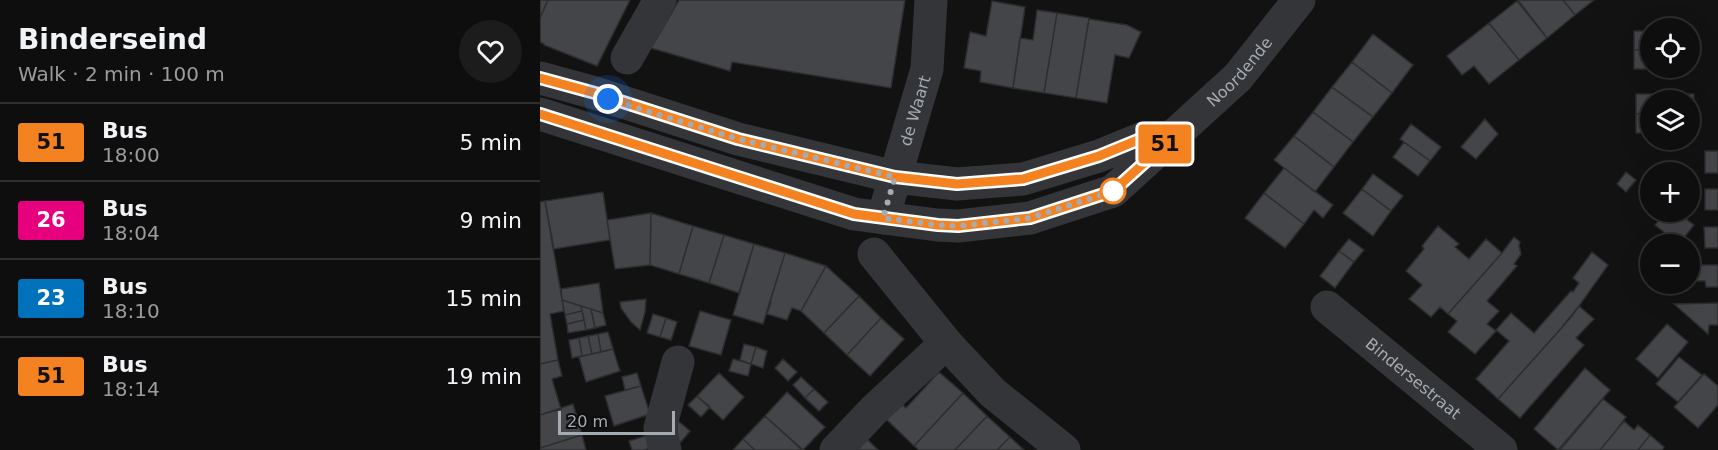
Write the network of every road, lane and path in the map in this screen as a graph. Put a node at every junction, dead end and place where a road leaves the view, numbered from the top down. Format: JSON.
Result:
{"nodes":[{"id":1,"x":660,"y":0,"type":"edge"},
{"id":2,"x":931,"y":0,"type":"edge"},
{"id":3,"x":1299,"y":0,"type":"edge"},
{"id":4,"x":627,"y":58,"type":"dead end"},
{"id":5,"x":540,"y":78,"type":"edge"},
{"id":6,"x":540,"y":114,"type":"edge"},
{"id":7,"x":1173,"y":137,"type":"junction"},
{"id":8,"x":895,"y":177,"type":"junction"},
{"id":9,"x":883,"y":218,"type":"junction"},
{"id":10,"x":874,"y":254,"type":"dead end"},
{"id":11,"x":1327,"y":307,"type":"dead end"},
{"id":12,"x":946,"y":343,"type":"junction"},
{"id":13,"x":678,"y":362,"type":"dead end"},
{"id":14,"x":666,"y":450,"type":"edge"},
{"id":15,"x":836,"y":450,"type":"edge"},
{"id":16,"x":1064,"y":450,"type":"edge"},
{"id":17,"x":1501,"y":450,"type":"edge"}],
"edges":[{"from":1,"to":4,"type":"street"},
{"from":2,"to":8,"type":"street","name":"de Waart"},
{"from":3,"to":7,"type":"street","name":"Noordende"},
{"from":5,"to":8,"type":"street"},
{"from":6,"to":9,"type":"street","name":"Noordende"},
{"from":7,"to":8,"type":"street"},
{"from":7,"to":9,"type":"street","name":"Noordende"},
{"from":8,"to":9,"type":"street","name":"de Waart"},
{"from":10,"to":12,"type":"street"},
{"from":11,"to":17,"type":"street","name":"Bindersestraat"},
{"from":12,"to":15,"type":"street"},
{"from":12,"to":16,"type":"street"},
{"from":13,"to":14,"type":"street"}]}
